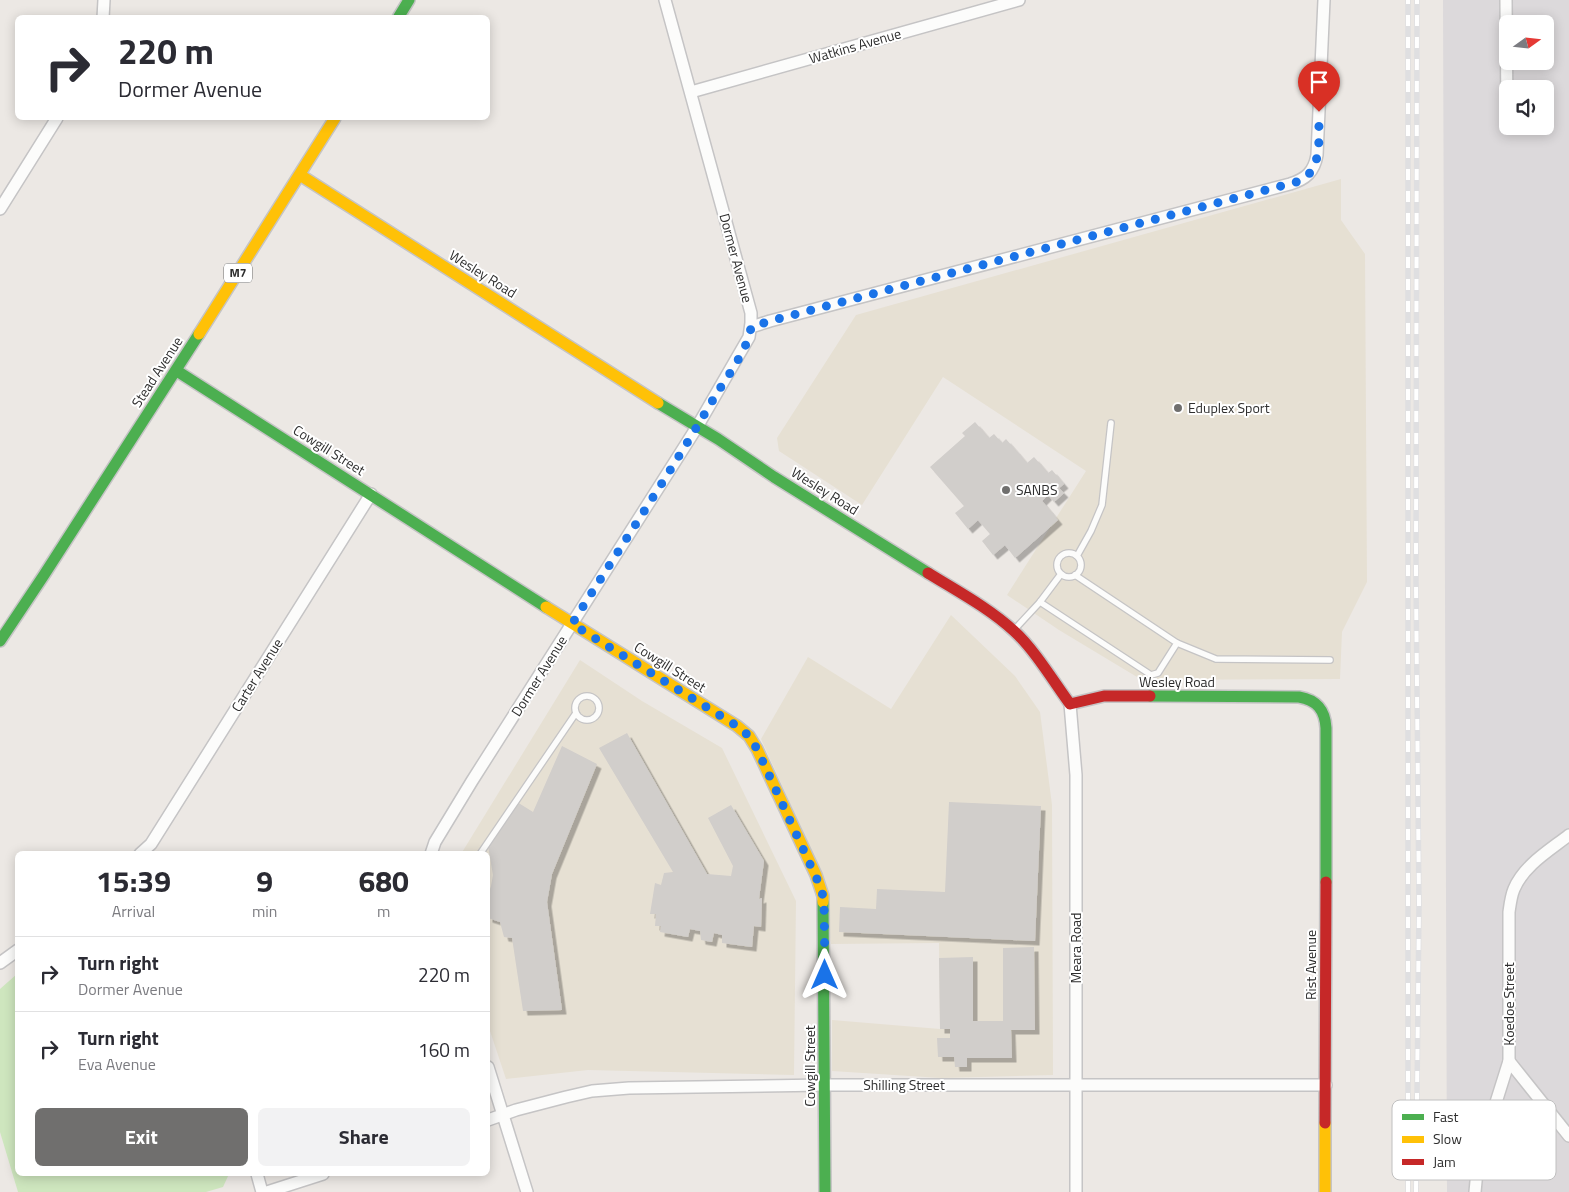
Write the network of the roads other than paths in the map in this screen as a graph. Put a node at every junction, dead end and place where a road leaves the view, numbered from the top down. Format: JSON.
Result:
{"nodes":[{"id":1,"x":104,"y":0,"type":"edge"},
{"id":2,"x":409,"y":0,"type":"edge"},
{"id":3,"x":665,"y":0,"type":"edge"},
{"id":4,"x":1019,"y":0,"type":"edge"},
{"id":5,"x":1324,"y":0,"type":"edge"},
{"id":6,"x":1506,"y":0,"type":"edge"},
{"id":7,"x":102,"y":15,"type":"edge"},
{"id":8,"x":400,"y":15,"type":"edge"},
{"id":9,"x":1507,"y":80,"type":"edge"},
{"id":10,"x":691,"y":92,"type":"junction"},
{"id":11,"x":56,"y":120,"type":"edge"},
{"id":12,"x":334,"y":120,"type":"edge"},
{"id":13,"x":300,"y":175,"type":"junction"},
{"id":14,"x":0,"y":209,"type":"edge"},
{"id":15,"x":751,"y":327,"type":"junction"},
{"id":16,"x":177,"y":371,"type":"junction"},
{"id":17,"x":1111,"y":423,"type":"dead end"},
{"id":18,"x":697,"y":427,"type":"junction"},
{"id":19,"x":371,"y":494,"type":"junction"},
{"id":20,"x":1077,"y":556,"type":"junction"},
{"id":21,"x":1061,"y":574,"type":"junction"},
{"id":22,"x":1075,"y":575,"type":"junction"},
{"id":23,"x":1040,"y":602,"type":"junction"},
{"id":24,"x":572,"y":624,"type":"junction"},
{"id":25,"x":1014,"y":631,"type":"junction"},
{"id":26,"x":0,"y":641,"type":"edge"},
{"id":27,"x":1177,"y":643,"type":"junction"},
{"id":28,"x":1330,"y":660,"type":"dead end"},
{"id":29,"x":1070,"y":704,"type":"junction"},
{"id":30,"x":576,"y":713,"type":"junction"},
{"id":31,"x":1326,"y":737,"type":"joint"},
{"id":32,"x":1569,"y":834,"type":"edge"},
{"id":33,"x":152,"y":849,"type":"edge"},
{"id":34,"x":432,"y":851,"type":"edge"},
{"id":35,"x":482,"y":851,"type":"edge"},
{"id":36,"x":15,"y":952,"type":"edge"},
{"id":37,"x":0,"y":963,"type":"edge"},
{"id":38,"x":1509,"y":1061,"type":"junction"},
{"id":39,"x":490,"y":1073,"type":"edge"},
{"id":40,"x":1076,"y":1084,"type":"junction"},
{"id":41,"x":825,"y":1085,"type":"junction"},
{"id":42,"x":1326,"y":1085,"type":"junction"},
{"id":43,"x":1497,"y":1100,"type":"edge"},
{"id":44,"x":1540,"y":1100,"type":"edge"},
{"id":45,"x":503,"y":1115,"type":"junction"},
{"id":46,"x":490,"y":1119,"type":"edge"},
{"id":47,"x":1556,"y":1120,"type":"edge"},
{"id":48,"x":1556,"y":1123,"type":"edge"},
{"id":49,"x":1559,"y":1124,"type":"junction"},
{"id":50,"x":1569,"y":1136,"type":"edge"},
{"id":51,"x":258,"y":1176,"type":"edge"},
{"id":52,"x":317,"y":1176,"type":"edge"},
{"id":53,"x":262,"y":1192,"type":"edge"},
{"id":54,"x":267,"y":1192,"type":"edge"},
{"id":55,"x":527,"y":1192,"type":"edge"},
{"id":56,"x":825,"y":1192,"type":"edge"},
{"id":57,"x":1076,"y":1192,"type":"edge"},
{"id":58,"x":1325,"y":1192,"type":"edge"}],
"edges":[{"from":1,"to":7,"type":"street"},
{"from":2,"to":8,"type":"street"},
{"from":3,"to":10,"type":"street","name":"Dormer Avenue"},
{"from":4,"to":10,"type":"street","name":"Watkins Avenue"},
{"from":5,"to":15,"type":"street"},
{"from":6,"to":9,"type":"street"},
{"from":10,"to":15,"type":"street","name":"Dormer Avenue"},
{"from":11,"to":14,"type":"street"},
{"from":12,"to":13,"type":"street","name":"Stead Avenue","number":"M7"},
{"from":13,"to":16,"type":"street","name":"Stead Avenue","number":"M7"},
{"from":13,"to":18,"type":"street","name":"Wesley Road"},
{"from":15,"to":18,"type":"street","name":"Dormer Avenue"},
{"from":16,"to":19,"type":"street","name":"Cowgill Street"},
{"from":16,"to":26,"type":"street","name":"Stead Avenue","number":"M7"},
{"from":17,"to":20,"type":"lane"},
{"from":18,"to":24,"type":"street","name":"Dormer Avenue"},
{"from":18,"to":25,"type":"street","name":"Wesley Road"},
{"from":19,"to":24,"type":"street","name":"Cowgill Street"},
{"from":19,"to":33,"type":"street","name":"Carter Avenue"},
{"from":20,"to":21,"type":"lane"},
{"from":20,"to":22,"type":"lane"},
{"from":21,"to":22,"type":"lane"},
{"from":21,"to":23,"type":"lane"},
{"from":22,"to":27,"type":"lane"},
{"from":23,"to":25,"type":"lane"},
{"from":23,"to":27,"type":"lane"},
{"from":24,"to":34,"type":"street","name":"Dormer Avenue"},
{"from":24,"to":41,"type":"street","name":"Cowgill Street"},
{"from":25,"to":29,"type":"street","name":"Wesley Road"},
{"from":27,"to":28,"type":"lane"},
{"from":29,"to":31,"type":"street","name":"Wesley Road"},
{"from":29,"to":40,"type":"street","name":"Meara Road"},
{"from":30,"to":30,"type":"lane"},
{"from":30,"to":35,"type":"lane"},
{"from":31,"to":42,"type":"street","name":"Rist Avenue"},
{"from":32,"to":38,"type":"street","name":"Koedoe Street"},
{"from":36,"to":37,"type":"street"},
{"from":38,"to":43,"type":"street","name":"Koedoe Street"},
{"from":38,"to":44,"type":"street"},
{"from":39,"to":45,"type":"street"},
{"from":40,"to":41,"type":"street","name":"Shilling Street"},
{"from":40,"to":42,"type":"street","name":"Shilling Street"},
{"from":40,"to":57,"type":"street","name":"Meara Road"},
{"from":41,"to":45,"type":"street","name":"Shilling Street"},
{"from":41,"to":56,"type":"street","name":"Cowgill Street"},
{"from":42,"to":58,"type":"street","name":"Rist Avenue"},
{"from":45,"to":46,"type":"street","name":"Shilling Street"},
{"from":45,"to":55,"type":"street"},
{"from":47,"to":49,"type":"street"},
{"from":48,"to":49,"type":"street"},
{"from":49,"to":50,"type":"street"},
{"from":51,"to":53,"type":"street"},
{"from":52,"to":54,"type":"street"}]}
